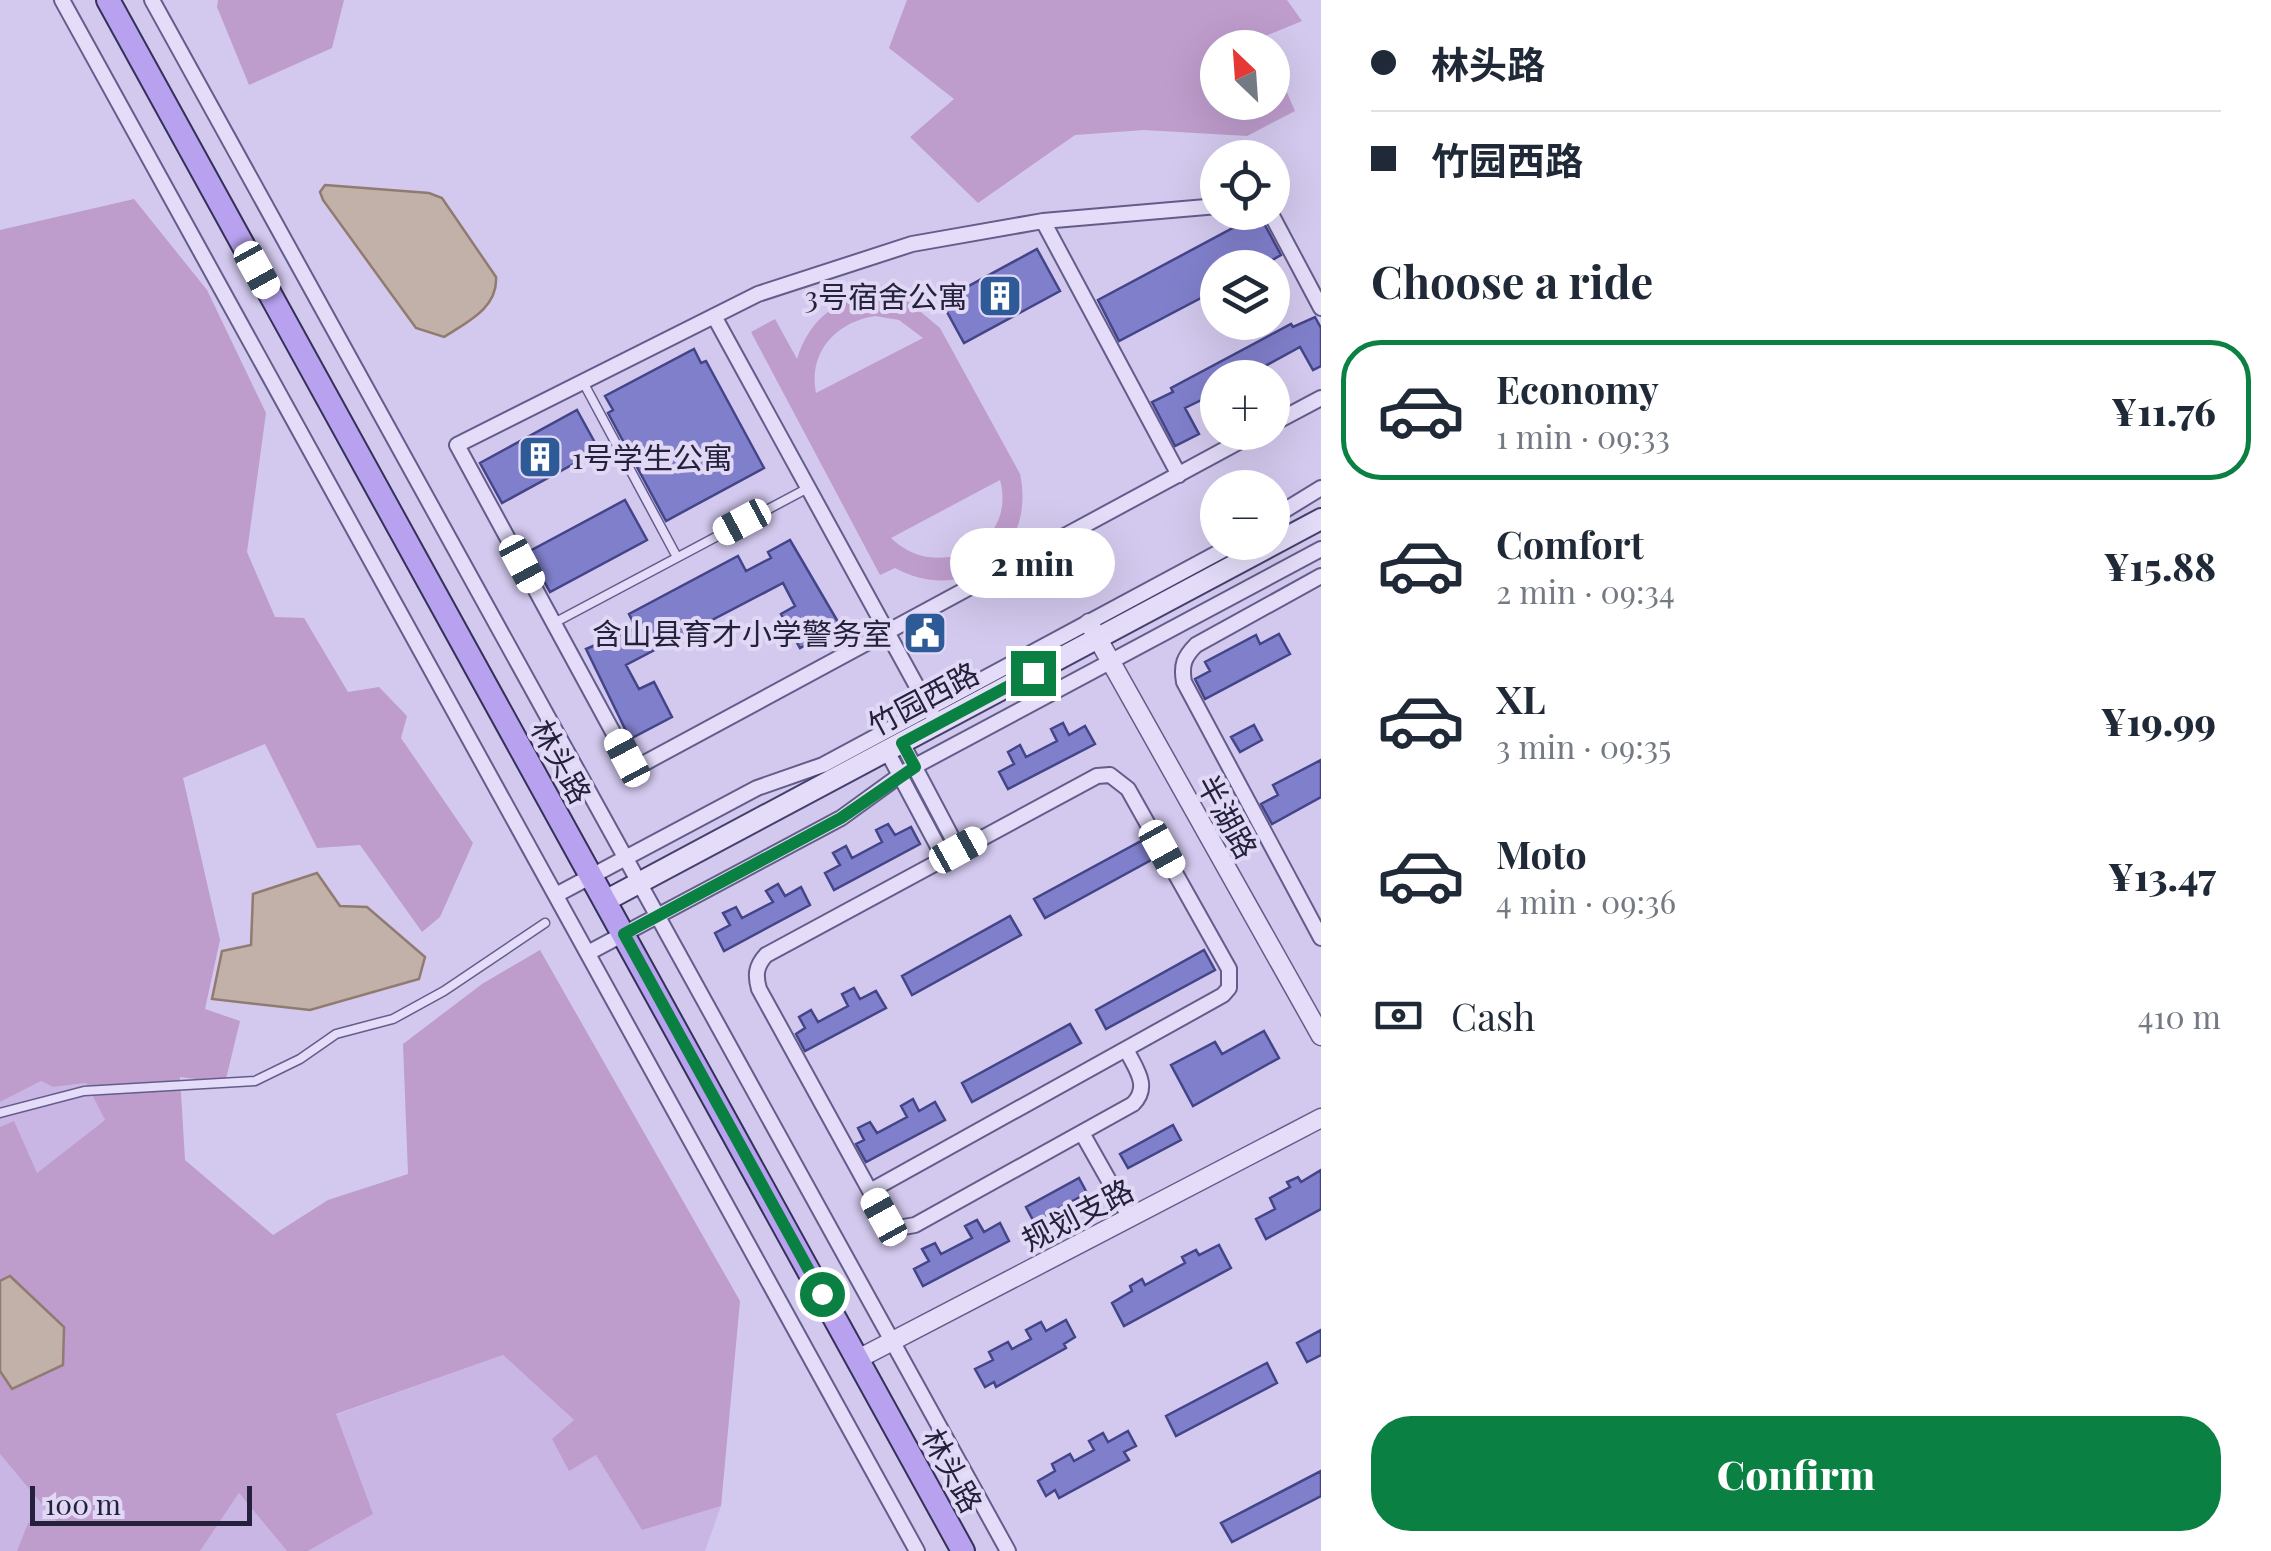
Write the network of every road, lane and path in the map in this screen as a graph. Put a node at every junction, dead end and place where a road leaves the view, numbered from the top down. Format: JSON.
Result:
{"nodes":[{"id":1,"x":62,"y":0,"type":"edge"},
{"id":2,"x":108,"y":0,"type":"edge"},
{"id":3,"x":152,"y":0,"type":"edge"},
{"id":4,"x":1200,"y":208,"type":"edge"},
{"id":5,"x":1043,"y":221,"type":"junction"},
{"id":6,"x":1280,"y":230,"type":"edge"},
{"id":7,"x":1321,"y":308,"type":"edge"},
{"id":8,"x":714,"y":316,"type":"junction"},
{"id":9,"x":583,"y":382,"type":"junction"},
{"id":10,"x":1321,"y":398,"type":"edge"},
{"id":11,"x":1290,"y":414,"type":"edge"},
{"id":12,"x":1224,"y":450,"type":"edge"},
{"id":13,"x":1179,"y":475,"type":"junction"},
{"id":14,"x":808,"y":488,"type":"junction"},
{"id":15,"x":1321,"y":488,"type":"edge"},
{"id":16,"x":1290,"y":507,"type":"edge"},
{"id":17,"x":1321,"y":519,"type":"edge"},
{"id":18,"x":1321,"y":549,"type":"edge"},
{"id":19,"x":677,"y":558,"type":"junction"},
{"id":20,"x":1209,"y":560,"type":"edge"},
{"id":21,"x":1321,"y":576,"type":"edge"},
{"id":22,"x":554,"y":623,"type":"junction"},
{"id":23,"x":1093,"y":631,"type":"junction"},
{"id":24,"x":888,"y":633,"type":"junction"},
{"id":25,"x":1110,"y":662,"type":"junction"},
{"id":26,"x":938,"y":724,"type":"junction"},
{"id":27,"x":894,"y":747,"type":"junction"},
{"id":28,"x":915,"y":767,"type":"junction"},
{"id":29,"x":900,"y":776,"type":"junction"},
{"id":30,"x":958,"y":850,"type":"junction"},
{"id":31,"x":626,"y":858,"type":"junction"},
{"id":32,"x":944,"y":858,"type":"junction"},
{"id":33,"x":592,"y":876,"type":"junction"},
{"id":34,"x":640,"y":883,"type":"junction"},
{"id":35,"x":556,"y":896,"type":"junction"},
{"id":36,"x":605,"y":901,"type":"junction"},
{"id":37,"x":658,"y":916,"type":"junction"},
{"id":38,"x":545,"y":924,"type":"dead end"},
{"id":39,"x":624,"y":934,"type":"junction"},
{"id":40,"x":1321,"y":938,"type":"edge"},
{"id":41,"x":588,"y":954,"type":"junction"},
{"id":42,"x":1321,"y":1036,"type":"edge"},
{"id":43,"x":1126,"y":1049,"type":"junction"},
{"id":44,"x":0,"y":1113,"type":"edge"},
{"id":45,"x":1321,"y":1118,"type":"edge"},
{"id":46,"x":1082,"y":1133,"type":"junction"},
{"id":47,"x":870,"y":1191,"type":"junction"},
{"id":48,"x":1130,"y":1218,"type":"junction"},
{"id":49,"x":892,"y":1341,"type":"junction"},
{"id":50,"x":858,"y":1359,"type":"junction"},
{"id":51,"x":917,"y":1551,"type":"edge"},
{"id":52,"x":964,"y":1551,"type":"edge"},
{"id":53,"x":1008,"y":1551,"type":"edge"}],
"edges":[{"from":1,"to":35,"type":"street"},
{"from":2,"to":33,"type":"main road","name":"林头路"},
{"from":3,"to":31,"type":"street"},
{"from":4,"to":5,"type":"street"},
{"from":5,"to":8,"type":"street"},
{"from":5,"to":13,"type":"street"},
{"from":6,"to":7,"type":"street"},
{"from":8,"to":9,"type":"street"},
{"from":8,"to":14,"type":"street"},
{"from":9,"to":19,"type":"lane"},
{"from":9,"to":22,"type":"street"},
{"from":10,"to":11,"type":"street"},
{"from":12,"to":13,"type":"street"},
{"from":13,"to":24,"type":"street"},
{"from":14,"to":19,"type":"lane"},
{"from":14,"to":24,"type":"street"},
{"from":15,"to":16,"type":"street"},
{"from":17,"to":23,"type":"main road","name":"竹园西路"},
{"from":18,"to":25,"type":"street"},
{"from":19,"to":22,"type":"lane"},
{"from":20,"to":23,"type":"street"},
{"from":21,"to":40,"type":"street"},
{"from":22,"to":24,"type":"street"},
{"from":23,"to":25,"type":"street","name":"半湖路"},
{"from":23,"to":26,"type":"main road","name":"竹园西路"},
{"from":23,"to":31,"type":"street"},
{"from":24,"to":26,"type":"street"},
{"from":25,"to":28,"type":"street"},
{"from":25,"to":42,"type":"street","name":"半湖路"},
{"from":26,"to":27,"type":"main road","name":"竹园西路"},
{"from":27,"to":28,"type":"street"},
{"from":27,"to":29,"type":"street"},
{"from":27,"to":34,"type":"main road","name":"竹园西路"},
{"from":28,"to":29,"type":"street"},
{"from":28,"to":30,"type":"street"},
{"from":29,"to":32,"type":"street"},
{"from":29,"to":37,"type":"street"},
{"from":30,"to":32,"type":"street"},
{"from":30,"to":43,"type":"street"},
{"from":31,"to":33,"type":"street"},
{"from":31,"to":34,"type":"street"},
{"from":32,"to":47,"type":"street"},
{"from":33,"to":35,"type":"street"},
{"from":33,"to":36,"type":"main road","name":"林头路"},
{"from":34,"to":36,"type":"main road","name":"竹园西路"},
{"from":34,"to":37,"type":"street"},
{"from":35,"to":41,"type":"street"},
{"from":36,"to":39,"type":"main road","name":"林头路"},
{"from":37,"to":39,"type":"street"},
{"from":37,"to":49,"type":"street"},
{"from":38,"to":44,"type":"lane"},
{"from":39,"to":41,"type":"street"},
{"from":39,"to":50,"type":"main road","name":"林头路"},
{"from":41,"to":51,"type":"street"},
{"from":43,"to":46,"type":"street"},
{"from":43,"to":47,"type":"street"},
{"from":45,"to":48,"type":"street","name":"规划支路"},
{"from":46,"to":47,"type":"street"},
{"from":46,"to":48,"type":"street"},
{"from":48,"to":49,"type":"street","name":"规划支路"},
{"from":49,"to":50,"type":"street","name":"规划支路"},
{"from":49,"to":53,"type":"street"},
{"from":50,"to":52,"type":"main road","name":"林头路"}]}
